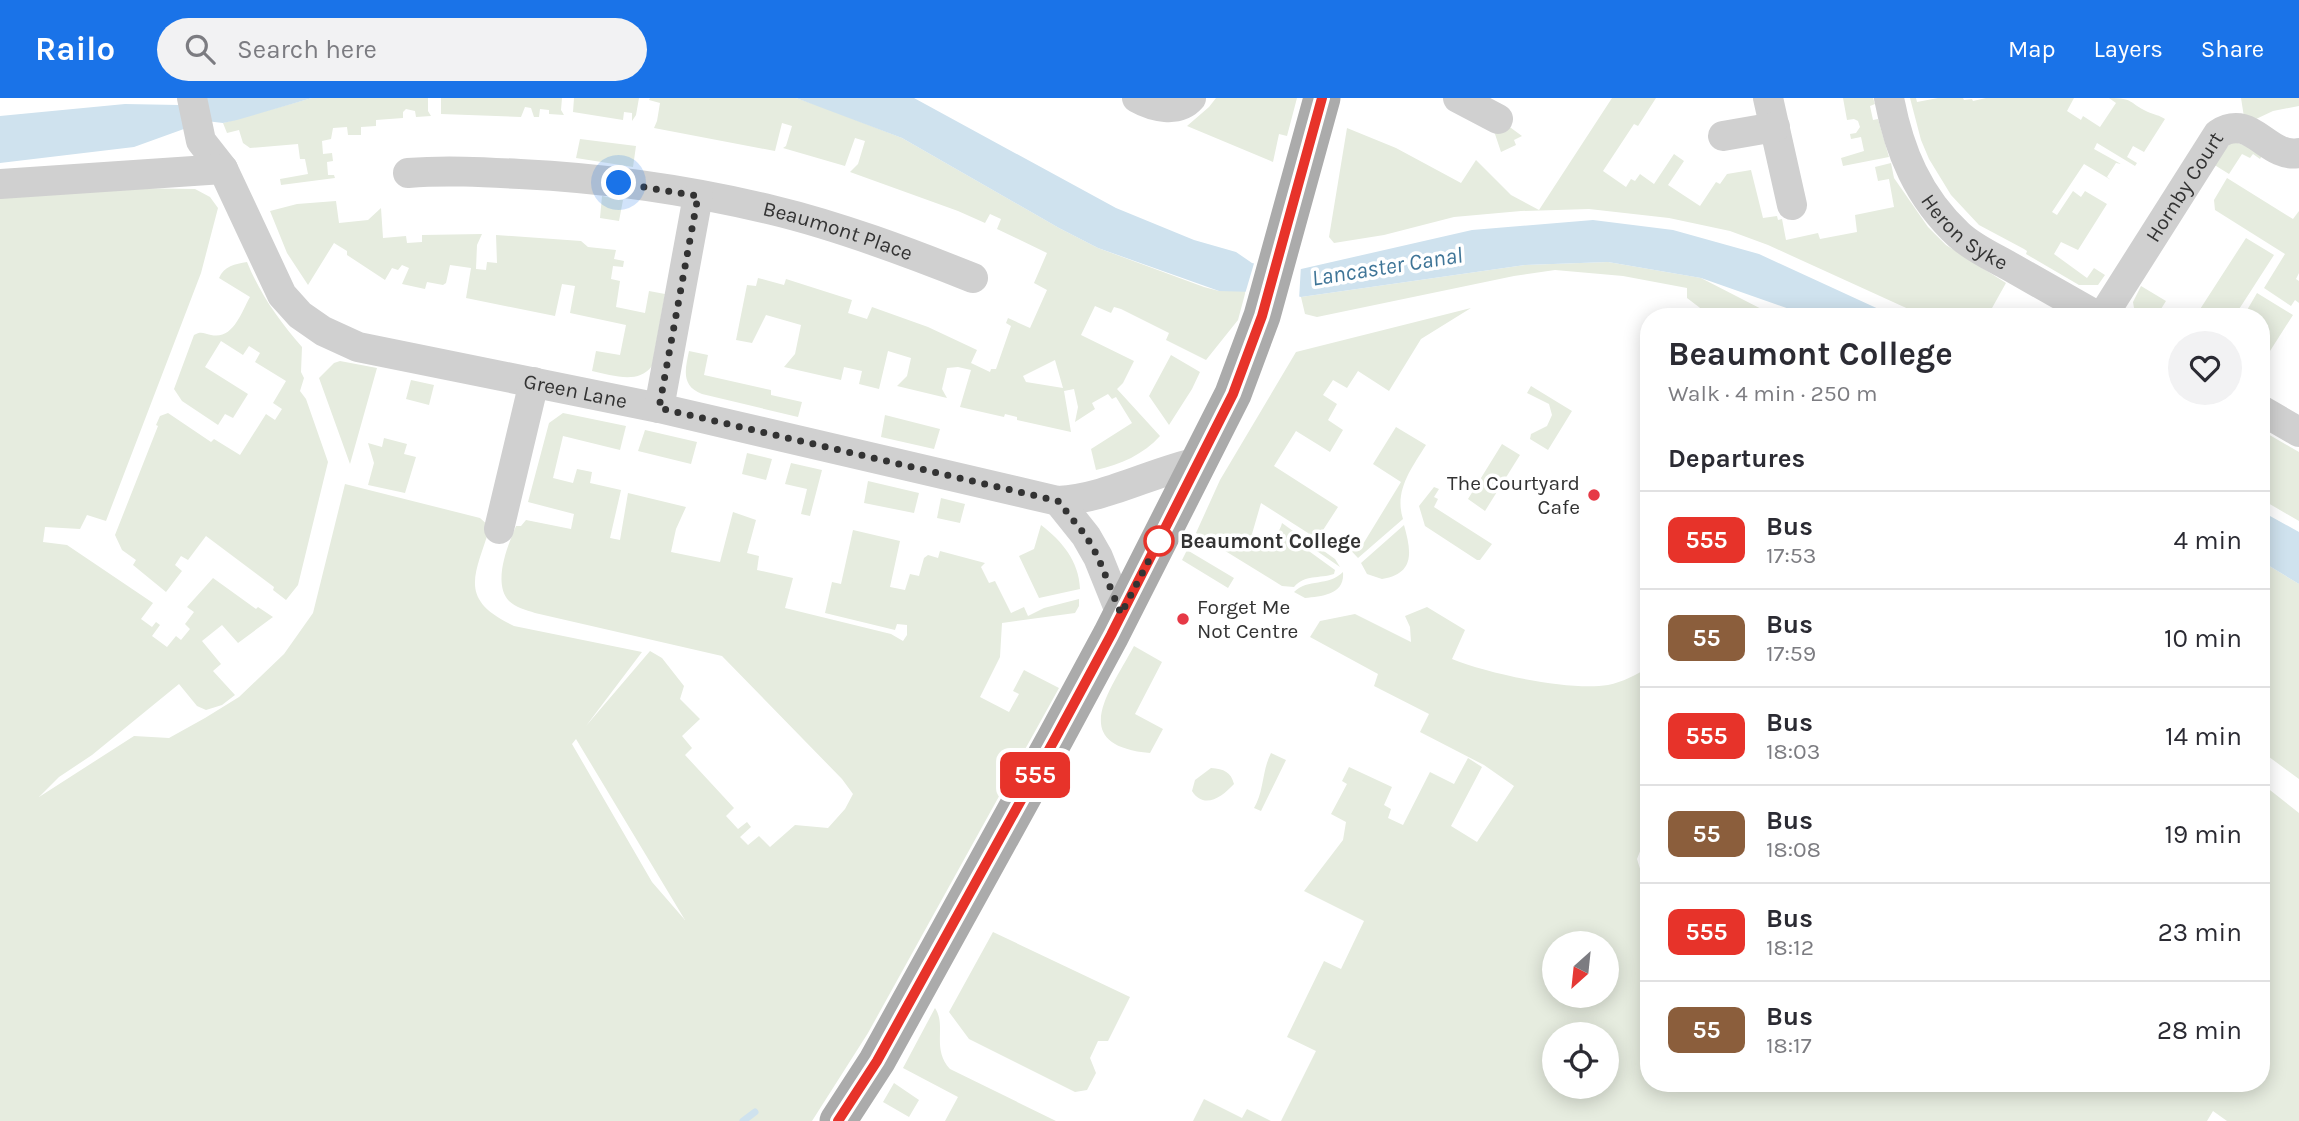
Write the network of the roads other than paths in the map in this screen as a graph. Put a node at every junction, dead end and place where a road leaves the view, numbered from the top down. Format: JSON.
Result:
{"nodes":[{"id":1,"x":192,"y":98,"type":"edge"},
{"id":2,"x":1191,"y":98,"type":"edge"},
{"id":3,"x":1322,"y":98,"type":"edge"},
{"id":4,"x":1458,"y":98,"type":"edge"},
{"id":5,"x":1768,"y":98,"type":"edge"},
{"id":6,"x":1889,"y":98,"type":"edge"},
{"id":7,"x":1143,"y":101,"type":"edge"},
{"id":8,"x":1494,"y":110,"type":"edge"},
{"id":9,"x":1775,"y":127,"type":"junction"},
{"id":10,"x":1723,"y":136,"type":"dead end"},
{"id":11,"x":2299,"y":153,"type":"edge"},
{"id":12,"x":223,"y":169,"type":"junction"},
{"id":13,"x":408,"y":173,"type":"dead end"},
{"id":14,"x":0,"y":184,"type":"edge"},
{"id":15,"x":698,"y":196,"type":"junction"},
{"id":16,"x":1792,"y":205,"type":"dead end"},
{"id":17,"x":973,"y":278,"type":"dead end"},
{"id":18,"x":2084,"y":308,"type":"edge"},
{"id":19,"x":2106,"y":308,"type":"edge"},
{"id":20,"x":534,"y":382,"type":"junction"},
{"id":21,"x":659,"y":408,"type":"junction"},
{"id":22,"x":2270,"y":413,"type":"edge"},
{"id":23,"x":2296,"y":422,"type":"edge"},
{"id":24,"x":1199,"y":462,"type":"junction"},
{"id":25,"x":1058,"y":501,"type":"junction"},
{"id":26,"x":499,"y":529,"type":"dead end"},
{"id":27,"x":1121,"y":614,"type":"junction"},
{"id":28,"x":838,"y":1121,"type":"edge"}],
"edges":[{"from":1,"to":12,"type":"street","name":"Green Lane"},
{"from":2,"to":7,"type":"street"},
{"from":3,"to":24,"type":"main road"},
{"from":4,"to":8,"type":"street"},
{"from":5,"to":9,"type":"street"},
{"from":6,"to":18,"type":"street","name":"Heron Syke"},
{"from":9,"to":10,"type":"street"},
{"from":9,"to":16,"type":"street"},
{"from":11,"to":19,"type":"street","name":"Hornby Court"},
{"from":12,"to":14,"type":"street"},
{"from":12,"to":20,"type":"street","name":"Green Lane"},
{"from":13,"to":15,"type":"street","name":"Beaumont Place"},
{"from":15,"to":17,"type":"street","name":"Beaumont Place"},
{"from":15,"to":21,"type":"street"},
{"from":20,"to":21,"type":"street","name":"Green Lane"},
{"from":20,"to":26,"type":"street"},
{"from":21,"to":25,"type":"street","name":"Green Lane"},
{"from":22,"to":23,"type":"street"},
{"from":24,"to":25,"type":"street","name":"Green Lane"},
{"from":24,"to":27,"type":"main road"},
{"from":25,"to":27,"type":"street"},
{"from":27,"to":28,"type":"main road"}]}
